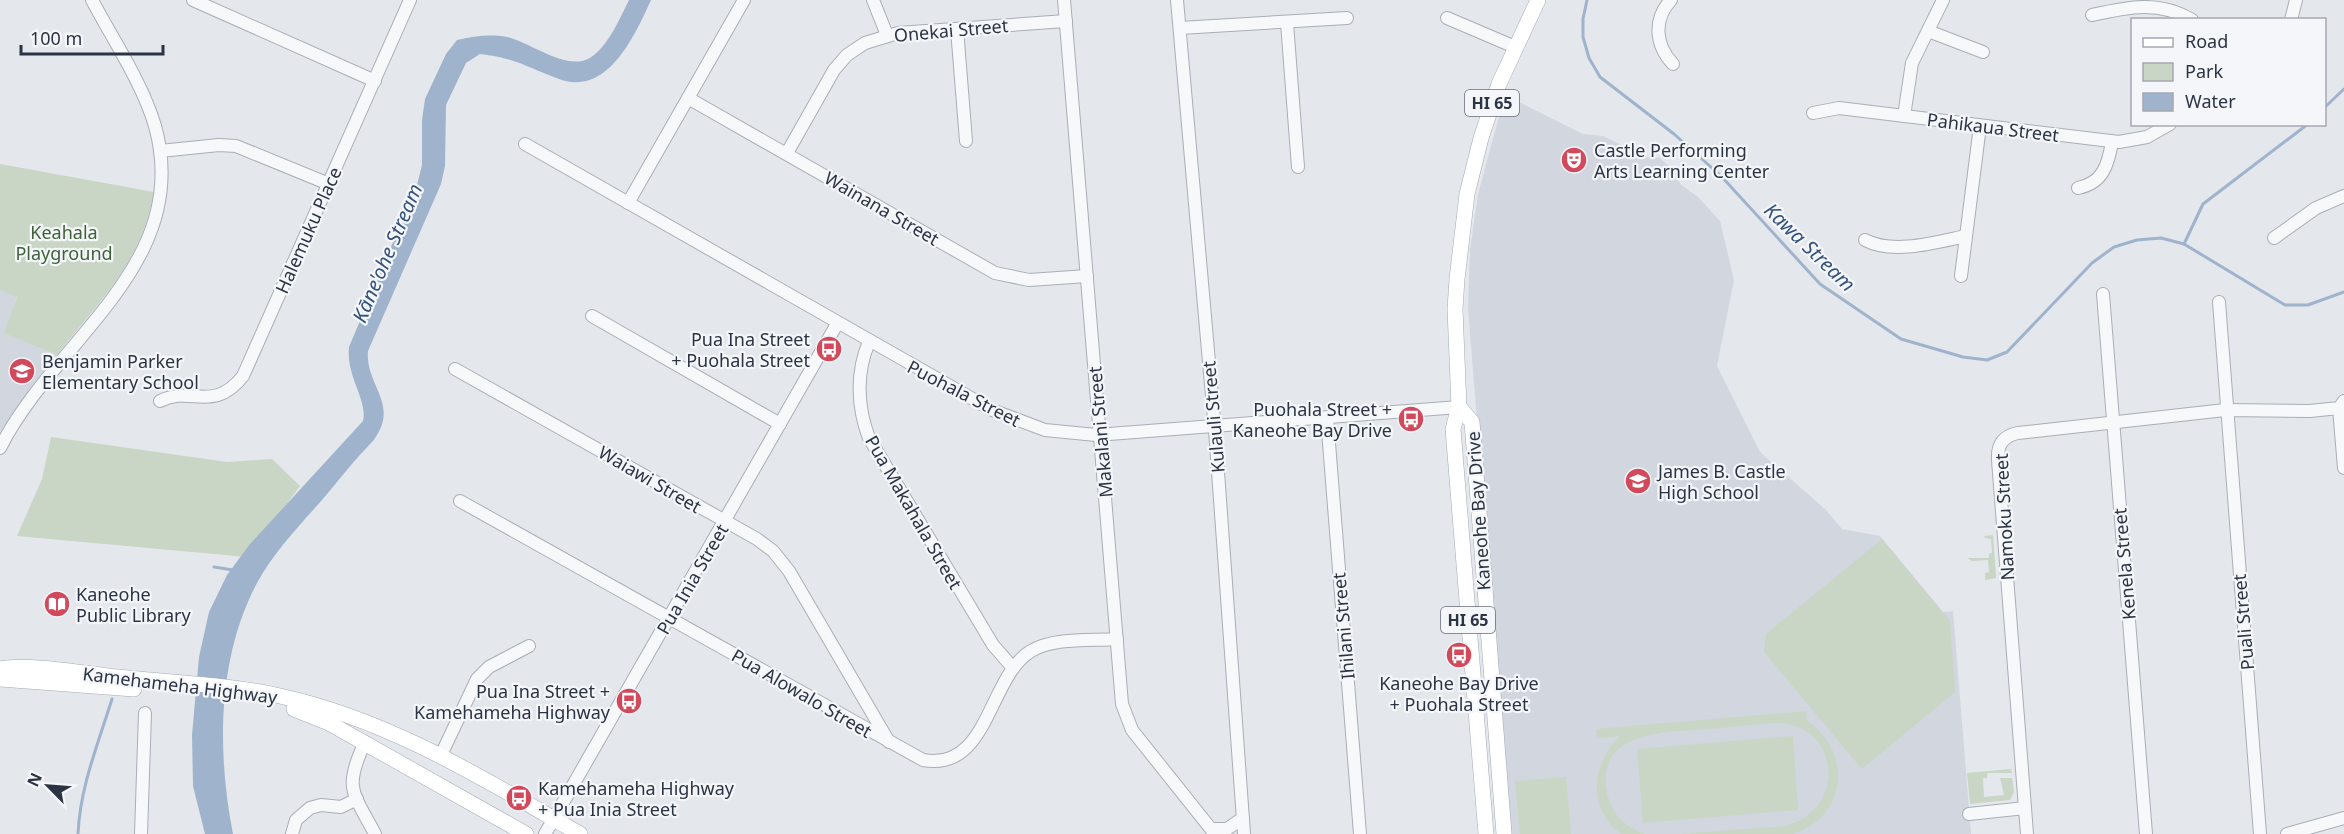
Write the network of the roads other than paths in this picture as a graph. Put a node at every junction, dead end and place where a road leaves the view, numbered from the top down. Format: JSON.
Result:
{"nodes":[{"id":1,"x":92,"y":0,"type":"edge"},
{"id":2,"x":193,"y":0,"type":"edge"},
{"id":3,"x":410,"y":0,"type":"edge"},
{"id":4,"x":744,"y":0,"type":"edge"},
{"id":5,"x":873,"y":0,"type":"edge"},
{"id":6,"x":1064,"y":0,"type":"edge"},
{"id":7,"x":1177,"y":0,"type":"edge"},
{"id":8,"x":1538,"y":0,"type":"edge"},
{"id":9,"x":1671,"y":0,"type":"edge"},
{"id":10,"x":1943,"y":0,"type":"edge"},
{"id":11,"x":2296,"y":0,"type":"edge"},
{"id":12,"x":2092,"y":15,"type":"dead end"},
{"id":13,"x":1347,"y":18,"type":"dead end"},
{"id":14,"x":1447,"y":18,"type":"dead end"},
{"id":15,"x":2188,"y":18,"type":"edge"},
{"id":16,"x":2292,"y":18,"type":"edge"},
{"id":17,"x":1066,"y":21,"type":"junction"},
{"id":18,"x":1287,"y":23,"type":"junction"},
{"id":19,"x":1180,"y":28,"type":"junction"},
{"id":20,"x":957,"y":29,"type":"junction"},
{"id":21,"x":1928,"y":31,"type":"junction"},
{"id":22,"x":887,"y":35,"type":"junction"},
{"id":23,"x":1515,"y":47,"type":"junction"},
{"id":24,"x":1983,"y":52,"type":"dead end"},
{"id":25,"x":1673,"y":64,"type":"dead end"},
{"id":26,"x":375,"y":81,"type":"junction"},
{"id":27,"x":688,"y":98,"type":"junction"},
{"id":28,"x":1813,"y":114,"type":"dead end"},
{"id":29,"x":1904,"y":116,"type":"junction"},
{"id":30,"x":1980,"y":126,"type":"junction"},
{"id":31,"x":2166,"y":126,"type":"edge"},
{"id":32,"x":966,"y":141,"type":"dead end"},
{"id":33,"x":2112,"y":142,"type":"junction"},
{"id":34,"x":525,"y":144,"type":"dead end"},
{"id":35,"x":160,"y":152,"type":"junction"},
{"id":36,"x":787,"y":153,"type":"junction"},
{"id":37,"x":1298,"y":167,"type":"dead end"},
{"id":38,"x":329,"y":184,"type":"junction"},
{"id":39,"x":2078,"y":188,"type":"dead end"},
{"id":40,"x":2344,"y":196,"type":"edge"},
{"id":41,"x":628,"y":204,"type":"junction"},
{"id":42,"x":1966,"y":236,"type":"junction"},
{"id":43,"x":2274,"y":238,"type":"dead end"},
{"id":44,"x":1865,"y":240,"type":"dead end"},
{"id":45,"x":1087,"y":276,"type":"junction"},
{"id":46,"x":1961,"y":276,"type":"dead end"},
{"id":47,"x":2103,"y":294,"type":"dead end"},
{"id":48,"x":2219,"y":302,"type":"dead end"},
{"id":49,"x":592,"y":316,"type":"dead end"},
{"id":50,"x":837,"y":324,"type":"junction"},
{"id":51,"x":869,"y":342,"type":"junction"},
{"id":52,"x":455,"y":369,"type":"dead end"},
{"id":53,"x":160,"y":401,"type":"dead end"},
{"id":54,"x":2342,"y":404,"type":"edge"},
{"id":55,"x":1459,"y":407,"type":"junction"},
{"id":56,"x":2225,"y":410,"type":"junction"},
{"id":57,"x":1326,"y":418,"type":"junction"},
{"id":58,"x":2112,"y":423,"type":"junction"},
{"id":59,"x":780,"y":424,"type":"junction"},
{"id":60,"x":1214,"y":426,"type":"junction"},
{"id":61,"x":1101,"y":435,"type":"junction"},
{"id":62,"x":0,"y":448,"type":"edge"},
{"id":63,"x":2344,"y":468,"type":"edge"},
{"id":64,"x":460,"y":501,"type":"dead end"},
{"id":65,"x":724,"y":522,"type":"junction"},
{"id":66,"x":1480,"y":541,"type":"junction"},
{"id":67,"x":1462,"y":543,"type":"junction"},
{"id":68,"x":670,"y":617,"type":"junction"},
{"id":69,"x":1117,"y":639,"type":"junction"},
{"id":70,"x":529,"y":646,"type":"dead end"},
{"id":71,"x":1013,"y":668,"type":"junction"},
{"id":72,"x":0,"y":669,"type":"edge"},
{"id":73,"x":0,"y":679,"type":"edge"},
{"id":74,"x":189,"y":688,"type":"junction"},
{"id":75,"x":234,"y":692,"type":"junction"},
{"id":76,"x":145,"y":713,"type":"dead end"},
{"id":77,"x":377,"y":726,"type":"junction"},
{"id":78,"x":365,"y":742,"type":"junction"},
{"id":79,"x":890,"y":743,"type":"junction"},
{"id":80,"x":441,"y":755,"type":"junction"},
{"id":81,"x":357,"y":800,"type":"junction"},
{"id":82,"x":2025,"y":808,"type":"junction"},
{"id":83,"x":1970,"y":813,"type":"dead end"},
{"id":84,"x":1243,"y":818,"type":"junction"},
{"id":85,"x":2344,"y":818,"type":"edge"},
{"id":86,"x":554,"y":819,"type":"junction"},
{"id":87,"x":1214,"y":832,"type":"edge"},
{"id":88,"x":141,"y":834,"type":"edge"},
{"id":89,"x":291,"y":834,"type":"edge"},
{"id":90,"x":375,"y":834,"type":"edge"},
{"id":91,"x":526,"y":834,"type":"edge"},
{"id":92,"x":545,"y":834,"type":"edge"},
{"id":93,"x":580,"y":834,"type":"edge"},
{"id":94,"x":1244,"y":834,"type":"edge"},
{"id":95,"x":1360,"y":834,"type":"edge"},
{"id":96,"x":1486,"y":834,"type":"edge"},
{"id":97,"x":1504,"y":834,"type":"edge"},
{"id":98,"x":2027,"y":834,"type":"edge"},
{"id":99,"x":2146,"y":834,"type":"edge"},
{"id":100,"x":2260,"y":834,"type":"edge"},
{"id":101,"x":2287,"y":834,"type":"edge"}],
"edges":[{"from":1,"to":35,"type":"street"},
{"from":2,"to":26,"type":"street"},
{"from":3,"to":26,"type":"street","name":"Halemuku Place"},
{"from":4,"to":27,"type":"street"},
{"from":5,"to":22,"type":"street"},
{"from":6,"to":17,"type":"street","name":"Makalani Street"},
{"from":7,"to":19,"type":"street","name":"Kulauli Street"},
{"from":8,"to":23,"type":"main road","name":"Kaneohe Bay Drive","number":"HI 65"},
{"from":9,"to":25,"type":"street"},
{"from":10,"to":21,"type":"street"},
{"from":11,"to":16,"type":"street"},
{"from":12,"to":15,"type":"street"},
{"from":13,"to":18,"type":"street"},
{"from":14,"to":23,"type":"street"},
{"from":17,"to":20,"type":"street","name":"Onekai Street"},
{"from":17,"to":45,"type":"street","name":"Makalani Street"},
{"from":18,"to":19,"type":"street"},
{"from":18,"to":37,"type":"street"},
{"from":19,"to":60,"type":"street","name":"Kulauli Street"},
{"from":20,"to":22,"type":"street","name":"Onekai Street"},
{"from":20,"to":32,"type":"street"},
{"from":21,"to":24,"type":"street"},
{"from":21,"to":29,"type":"street"},
{"from":22,"to":36,"type":"street","name":"Onekai Street"},
{"from":23,"to":55,"type":"main road","name":"Kaneohe Bay Drive","number":"HI 65"},
{"from":26,"to":38,"type":"street","name":"Halemuku Place"},
{"from":27,"to":36,"type":"street","name":"Wainana Street"},
{"from":27,"to":41,"type":"street"},
{"from":28,"to":29,"type":"street","name":"Pahikaua Street"},
{"from":29,"to":30,"type":"street","name":"Pahikaua Street"},
{"from":30,"to":33,"type":"street","name":"Pahikaua Street"},
{"from":30,"to":42,"type":"street"},
{"from":31,"to":33,"type":"street","name":"Pahikaua Street"},
{"from":33,"to":39,"type":"street"},
{"from":34,"to":41,"type":"street","name":"Puohala Street"},
{"from":35,"to":38,"type":"street"},
{"from":35,"to":62,"type":"street"},
{"from":36,"to":45,"type":"street","name":"Wainana Street"},
{"from":38,"to":53,"type":"street","name":"Halemuku Place"},
{"from":40,"to":43,"type":"street"},
{"from":41,"to":50,"type":"street","name":"Puohala Street"},
{"from":42,"to":44,"type":"street"},
{"from":42,"to":46,"type":"street"},
{"from":45,"to":61,"type":"street","name":"Makalani Street"},
{"from":47,"to":58,"type":"street","name":"Kenela Street"},
{"from":48,"to":56,"type":"street","name":"Puali Street"},
{"from":49,"to":59,"type":"street"},
{"from":50,"to":51,"type":"street","name":"Puohala Street"},
{"from":50,"to":59,"type":"street","name":"Pua Inia Street"},
{"from":51,"to":61,"type":"street","name":"Puohala Street"},
{"from":51,"to":71,"type":"street","name":"Pua Makahala Street"},
{"from":52,"to":65,"type":"street","name":"Waiawi Street"},
{"from":54,"to":56,"type":"street","name":"Namoku Street"},
{"from":54,"to":63,"type":"street"},
{"from":55,"to":57,"type":"street","name":"Puohala Street"},
{"from":55,"to":66,"type":"main road","name":"Kaneohe Bay Drive","number":"HI 65"},
{"from":55,"to":67,"type":"main road","name":"Kaneohe Bay Drive","number":"HI 65"},
{"from":56,"to":58,"type":"street","name":"Namoku Street"},
{"from":56,"to":100,"type":"street","name":"Puali Street"},
{"from":57,"to":60,"type":"street","name":"Puohala Street"},
{"from":57,"to":95,"type":"street","name":"Ihilani Street"},
{"from":58,"to":82,"type":"street","name":"Namoku Street"},
{"from":58,"to":99,"type":"street","name":"Kenela Street"},
{"from":59,"to":65,"type":"street","name":"Pua Inia Street"},
{"from":60,"to":61,"type":"street","name":"Puohala Street"},
{"from":60,"to":84,"type":"street","name":"Kulauli Street"},
{"from":61,"to":69,"type":"street","name":"Makalani Street"},
{"from":64,"to":68,"type":"street","name":"Pua Alowalo Street"},
{"from":65,"to":68,"type":"street","name":"Pua Inia Street"},
{"from":65,"to":79,"type":"street","name":"Waiawi Street"},
{"from":66,"to":67,"type":"main road"},
{"from":66,"to":97,"type":"main road","name":"Kaneohe Bay Drive","number":"HI 65"},
{"from":67,"to":96,"type":"main road","name":"Kaneohe Bay Drive","number":"HI 65"},
{"from":68,"to":79,"type":"street","name":"Pua Alowalo Street"},
{"from":68,"to":86,"type":"street","name":"Pua Inia Street"},
{"from":69,"to":71,"type":"street","name":"Pua Alowalo Street"},
{"from":69,"to":87,"type":"street","name":"Makalani Street"},
{"from":70,"to":80,"type":"street"},
{"from":71,"to":79,"type":"street","name":"Pua Alowalo Street"},
{"from":72,"to":74,"type":"main road","name":"Kamehameha Highway"},
{"from":73,"to":74,"type":"main road","name":"Kamehameha Highway"},
{"from":74,"to":75,"type":"main road","name":"Kamehameha Highway"},
{"from":75,"to":77,"type":"main road","name":"Kamehameha Highway"},
{"from":75,"to":78,"type":"main road","name":"Kamehameha Highway"},
{"from":76,"to":88,"type":"street"},
{"from":77,"to":78,"type":"main road"},
{"from":77,"to":80,"type":"main road","name":"Kamehameha Highway"},
{"from":78,"to":81,"type":"street"},
{"from":78,"to":91,"type":"main road","name":"Kamehameha Highway"},
{"from":80,"to":86,"type":"main road","name":"Kamehameha Highway"},
{"from":81,"to":89,"type":"street"},
{"from":81,"to":90,"type":"street"},
{"from":82,"to":83,"type":"street"},
{"from":82,"to":98,"type":"street","name":"Namoku Street"},
{"from":84,"to":87,"type":"street"},
{"from":84,"to":94,"type":"street","name":"Kulauli Street"},
{"from":85,"to":101,"type":"street"},
{"from":86,"to":92,"type":"street","name":"Pua Inia Street"},
{"from":86,"to":93,"type":"main road","name":"Kamehameha Highway"}]}
